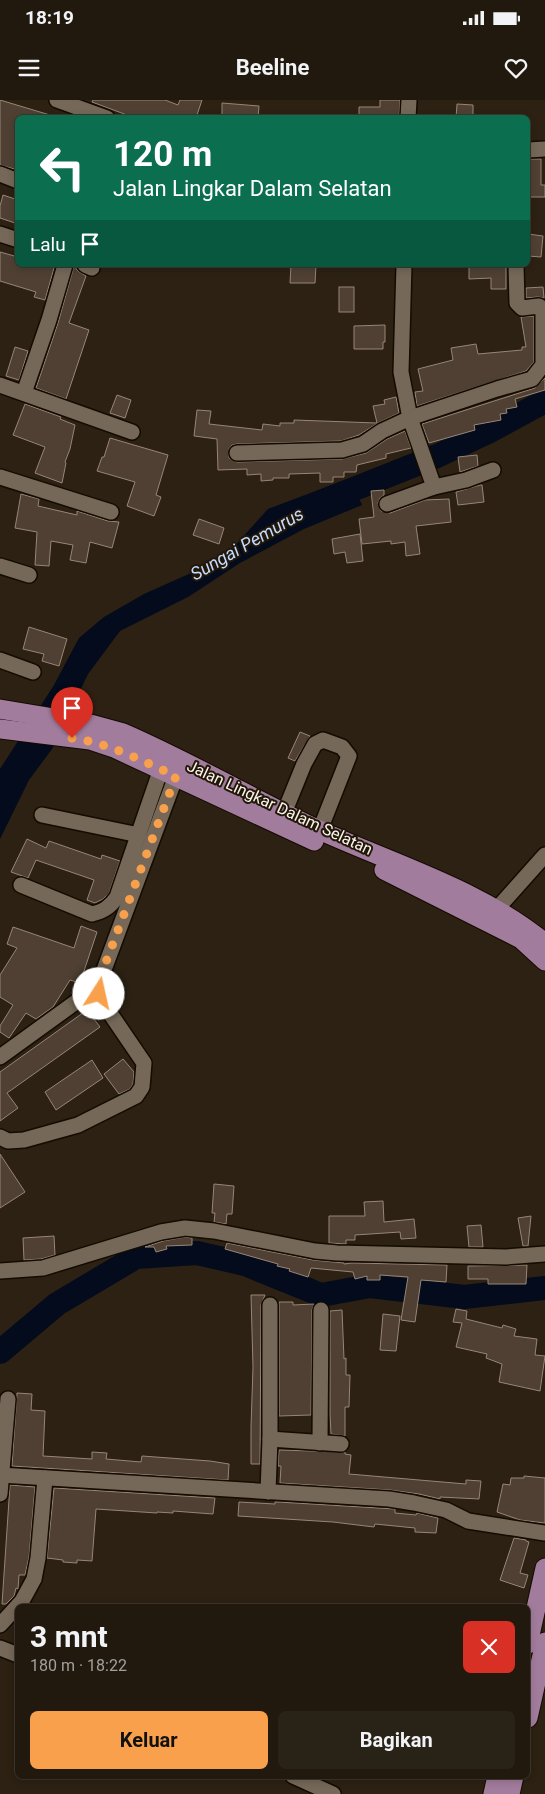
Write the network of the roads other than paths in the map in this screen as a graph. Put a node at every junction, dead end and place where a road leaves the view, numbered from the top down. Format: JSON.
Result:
{"nodes":[{"id":1,"x":57,"y":100,"type":"edge"},
{"id":2,"x":409,"y":100,"type":"edge"},
{"id":3,"x":98,"y":115,"type":"edge"},
{"id":4,"x":408,"y":115,"type":"edge"},
{"id":5,"x":545,"y":149,"type":"edge"},
{"id":6,"x":530,"y":150,"type":"edge"},
{"id":7,"x":0,"y":174,"type":"edge"},
{"id":8,"x":15,"y":180,"type":"edge"},
{"id":9,"x":0,"y":234,"type":"edge"},
{"id":10,"x":15,"y":239,"type":"edge"},
{"id":11,"x":64,"y":267,"type":"edge"},
{"id":12,"x":404,"y":267,"type":"edge"},
{"id":13,"x":516,"y":267,"type":"edge"},
{"id":14,"x":0,"y":385,"type":"edge"},
{"id":15,"x":24,"y":394,"type":"junction"},
{"id":16,"x":410,"y":418,"type":"junction"},
{"id":17,"x":132,"y":432,"type":"dead end"},
{"id":18,"x":237,"y":453,"type":"dead end"},
{"id":19,"x":493,"y":470,"type":"dead end"},
{"id":20,"x":0,"y":477,"type":"edge"},
{"id":21,"x":432,"y":482,"type":"junction"},
{"id":22,"x":387,"y":504,"type":"dead end"},
{"id":23,"x":111,"y":512,"type":"dead end"},
{"id":24,"x":0,"y":566,"type":"edge"},
{"id":25,"x":29,"y":575,"type":"dead end"},
{"id":26,"x":0,"y":660,"type":"edge"},
{"id":27,"x":33,"y":672,"type":"dead end"},
{"id":28,"x":0,"y":709,"type":"edge"},
{"id":29,"x":0,"y":729,"type":"edge"},
{"id":30,"x":90,"y":732,"type":"junction"},
{"id":31,"x":167,"y":766,"type":"junction"},
{"id":32,"x":42,"y":816,"type":"dead end"},
{"id":33,"x":282,"y":818,"type":"junction"},
{"id":34,"x":139,"y":835,"type":"junction"},
{"id":35,"x":317,"y":836,"type":"junction"},
{"id":36,"x":545,"y":855,"type":"edge"},
{"id":37,"x":21,"y":885,"type":"dead end"},
{"id":38,"x":496,"y":910,"type":"junction"},
{"id":39,"x":545,"y":943,"type":"edge"},
{"id":40,"x":545,"y":960,"type":"edge"},
{"id":41,"x":98,"y":986,"type":"junction"},
{"id":42,"x":0,"y":1057,"type":"edge"},
{"id":43,"x":0,"y":1137,"type":"edge"},
{"id":44,"x":545,"y":1254,"type":"edge"},
{"id":45,"x":0,"y":1271,"type":"edge"},
{"id":46,"x":270,"y":1304,"type":"dead end"},
{"id":47,"x":321,"y":1310,"type":"dead end"},
{"id":48,"x":8,"y":1399,"type":"dead end"},
{"id":49,"x":270,"y":1439,"type":"junction"},
{"id":50,"x":320,"y":1443,"type":"junction"},
{"id":51,"x":341,"y":1444,"type":"dead end"},
{"id":52,"x":1,"y":1475,"type":"edge"},
{"id":53,"x":46,"y":1478,"type":"junction"},
{"id":54,"x":268,"y":1492,"type":"junction"},
{"id":55,"x":0,"y":1494,"type":"edge"},
{"id":56,"x":545,"y":1533,"type":"edge"},
{"id":57,"x":545,"y":1568,"type":"edge"},
{"id":58,"x":19,"y":1604,"type":"edge"},
{"id":59,"x":15,"y":1609,"type":"edge"},
{"id":60,"x":0,"y":1625,"type":"edge"},
{"id":61,"x":530,"y":1635,"type":"edge"},
{"id":62,"x":545,"y":1642,"type":"edge"},
{"id":63,"x":0,"y":1648,"type":"edge"},
{"id":64,"x":15,"y":1655,"type":"edge"},
{"id":65,"x":530,"y":1709,"type":"edge"},
{"id":66,"x":300,"y":1779,"type":"edge"},
{"id":67,"x":496,"y":1779,"type":"edge"},
{"id":68,"x":513,"y":1779,"type":"edge"},
{"id":69,"x":333,"y":1794,"type":"edge"},
{"id":70,"x":493,"y":1794,"type":"edge"},
{"id":71,"x":510,"y":1794,"type":"edge"}],
"edges":[{"from":1,"to":3,"type":"street"},
{"from":2,"to":4,"type":"street"},
{"from":5,"to":6,"type":"street"},
{"from":7,"to":8,"type":"street"},
{"from":9,"to":10,"type":"street"},
{"from":11,"to":15,"type":"street"},
{"from":12,"to":16,"type":"street"},
{"from":13,"to":16,"type":"street"},
{"from":14,"to":15,"type":"street"},
{"from":15,"to":17,"type":"street"},
{"from":16,"to":18,"type":"street"},
{"from":16,"to":21,"type":"street"},
{"from":19,"to":21,"type":"street"},
{"from":20,"to":23,"type":"street"},
{"from":21,"to":22,"type":"street"},
{"from":24,"to":25,"type":"street"},
{"from":26,"to":27,"type":"street"},
{"from":28,"to":30,"type":"main road","name":"Jalan Lingkar Dalam Selatan"},
{"from":29,"to":30,"type":"main road","name":"Jalan Lingkar Dalam Selatan"},
{"from":30,"to":31,"type":"main road","name":"Jalan Lingkar Dalam Selatan"},
{"from":31,"to":33,"type":"main road","name":"Jalan Lingkar Dalam Selatan"},
{"from":31,"to":34,"type":"street"},
{"from":31,"to":41,"type":"street"},
{"from":32,"to":34,"type":"street"},
{"from":33,"to":35,"type":"main road","name":"Jalan Lingkar Dalam Selatan"},
{"from":33,"to":35,"type":"street"},
{"from":34,"to":37,"type":"street"},
{"from":35,"to":38,"type":"main road","name":"Jalan Lingkar Dalam Selatan"},
{"from":35,"to":40,"type":"main road","name":"Jalan Lingkar Dalam Selatan"},
{"from":36,"to":38,"type":"street"},
{"from":38,"to":39,"type":"main road","name":"Jalan Lingkar Dalam Selatan"},
{"from":41,"to":42,"type":"street"},
{"from":41,"to":43,"type":"street"},
{"from":44,"to":45,"type":"street"},
{"from":46,"to":49,"type":"street"},
{"from":47,"to":50,"type":"street"},
{"from":48,"to":52,"type":"street"},
{"from":49,"to":50,"type":"street"},
{"from":49,"to":54,"type":"street"},
{"from":50,"to":51,"type":"street"},
{"from":52,"to":53,"type":"street"},
{"from":52,"to":55,"type":"street"},
{"from":53,"to":54,"type":"street"},
{"from":53,"to":58,"type":"street"},
{"from":54,"to":56,"type":"street"},
{"from":57,"to":61,"type":"main road"},
{"from":59,"to":60,"type":"street"},
{"from":62,"to":65,"type":"main road"},
{"from":63,"to":64,"type":"street"},
{"from":66,"to":69,"type":"street"},
{"from":67,"to":70,"type":"main road"},
{"from":68,"to":71,"type":"main road"}]}
